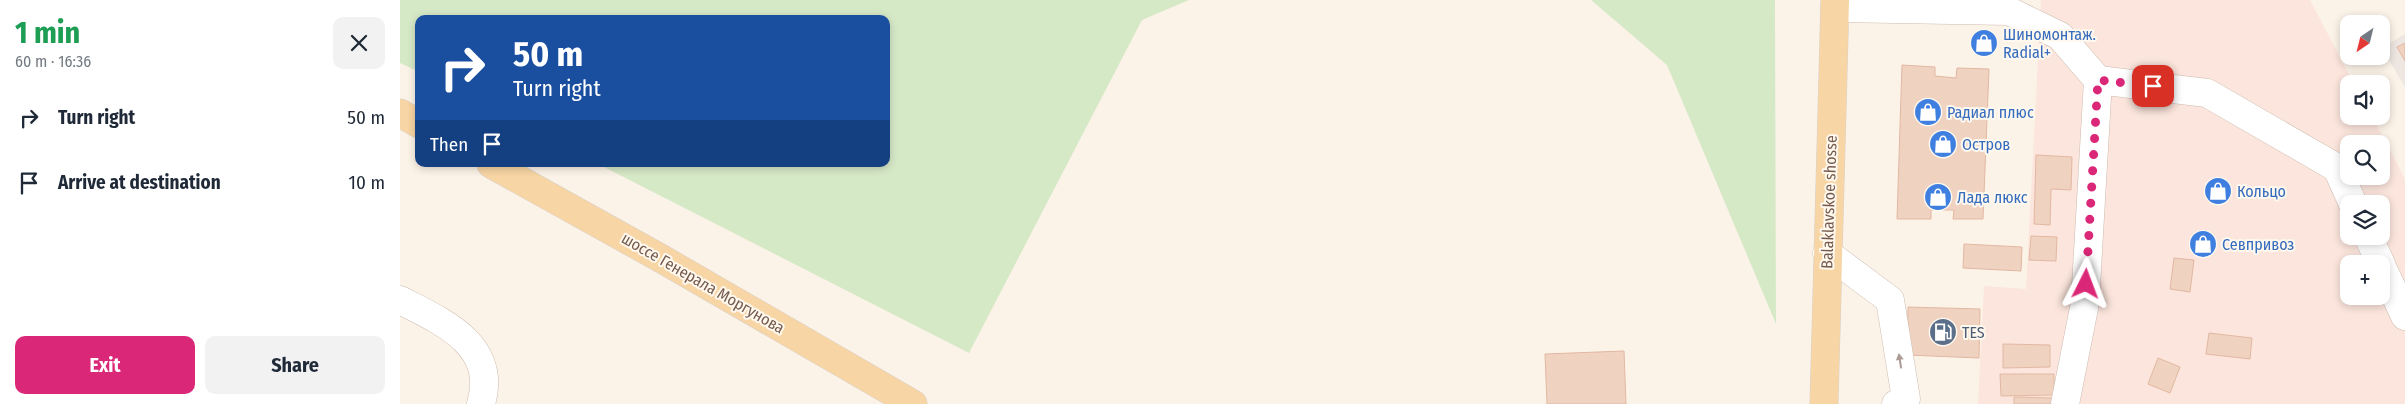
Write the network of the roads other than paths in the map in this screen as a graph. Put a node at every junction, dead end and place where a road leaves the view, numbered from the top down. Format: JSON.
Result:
{"nodes":[{"id":1,"x":1835,"y":4,"type":"edge"},
{"id":2,"x":2098,"y":80,"type":"junction"},
{"id":3,"x":400,"y":113,"type":"edge"},
{"id":4,"x":415,"y":122,"type":"edge"},
{"id":5,"x":496,"y":167,"type":"edge"},
{"id":6,"x":2349,"y":195,"type":"edge"},
{"id":7,"x":1827,"y":253,"type":"junction"},
{"id":8,"x":2390,"y":284,"type":"edge"},
{"id":9,"x":400,"y":300,"type":"edge"},
{"id":10,"x":2405,"y":316,"type":"edge"},
{"id":11,"x":481,"y":404,"type":"edge"},
{"id":12,"x":913,"y":404,"type":"edge"},
{"id":13,"x":1824,"y":404,"type":"edge"},
{"id":14,"x":1896,"y":404,"type":"edge"},
{"id":15,"x":2065,"y":404,"type":"edge"}],
"edges":[{"from":1,"to":2,"type":"lane"},
{"from":1,"to":7,"type":"main road","name":"Balaklavskoe shosse"},
{"from":2,"to":6,"type":"lane"},
{"from":2,"to":15,"type":"lane"},
{"from":3,"to":4,"type":"main road"},
{"from":5,"to":12,"type":"main road","name":"шоссе Генерала Моргунова"},
{"from":7,"to":13,"type":"main road","name":"Balaklavskoe shosse"},
{"from":14,"to":7,"type":"lane","one_way":true},
{"from":8,"to":10,"type":"lane"},
{"from":9,"to":11,"type":"lane"}]}
